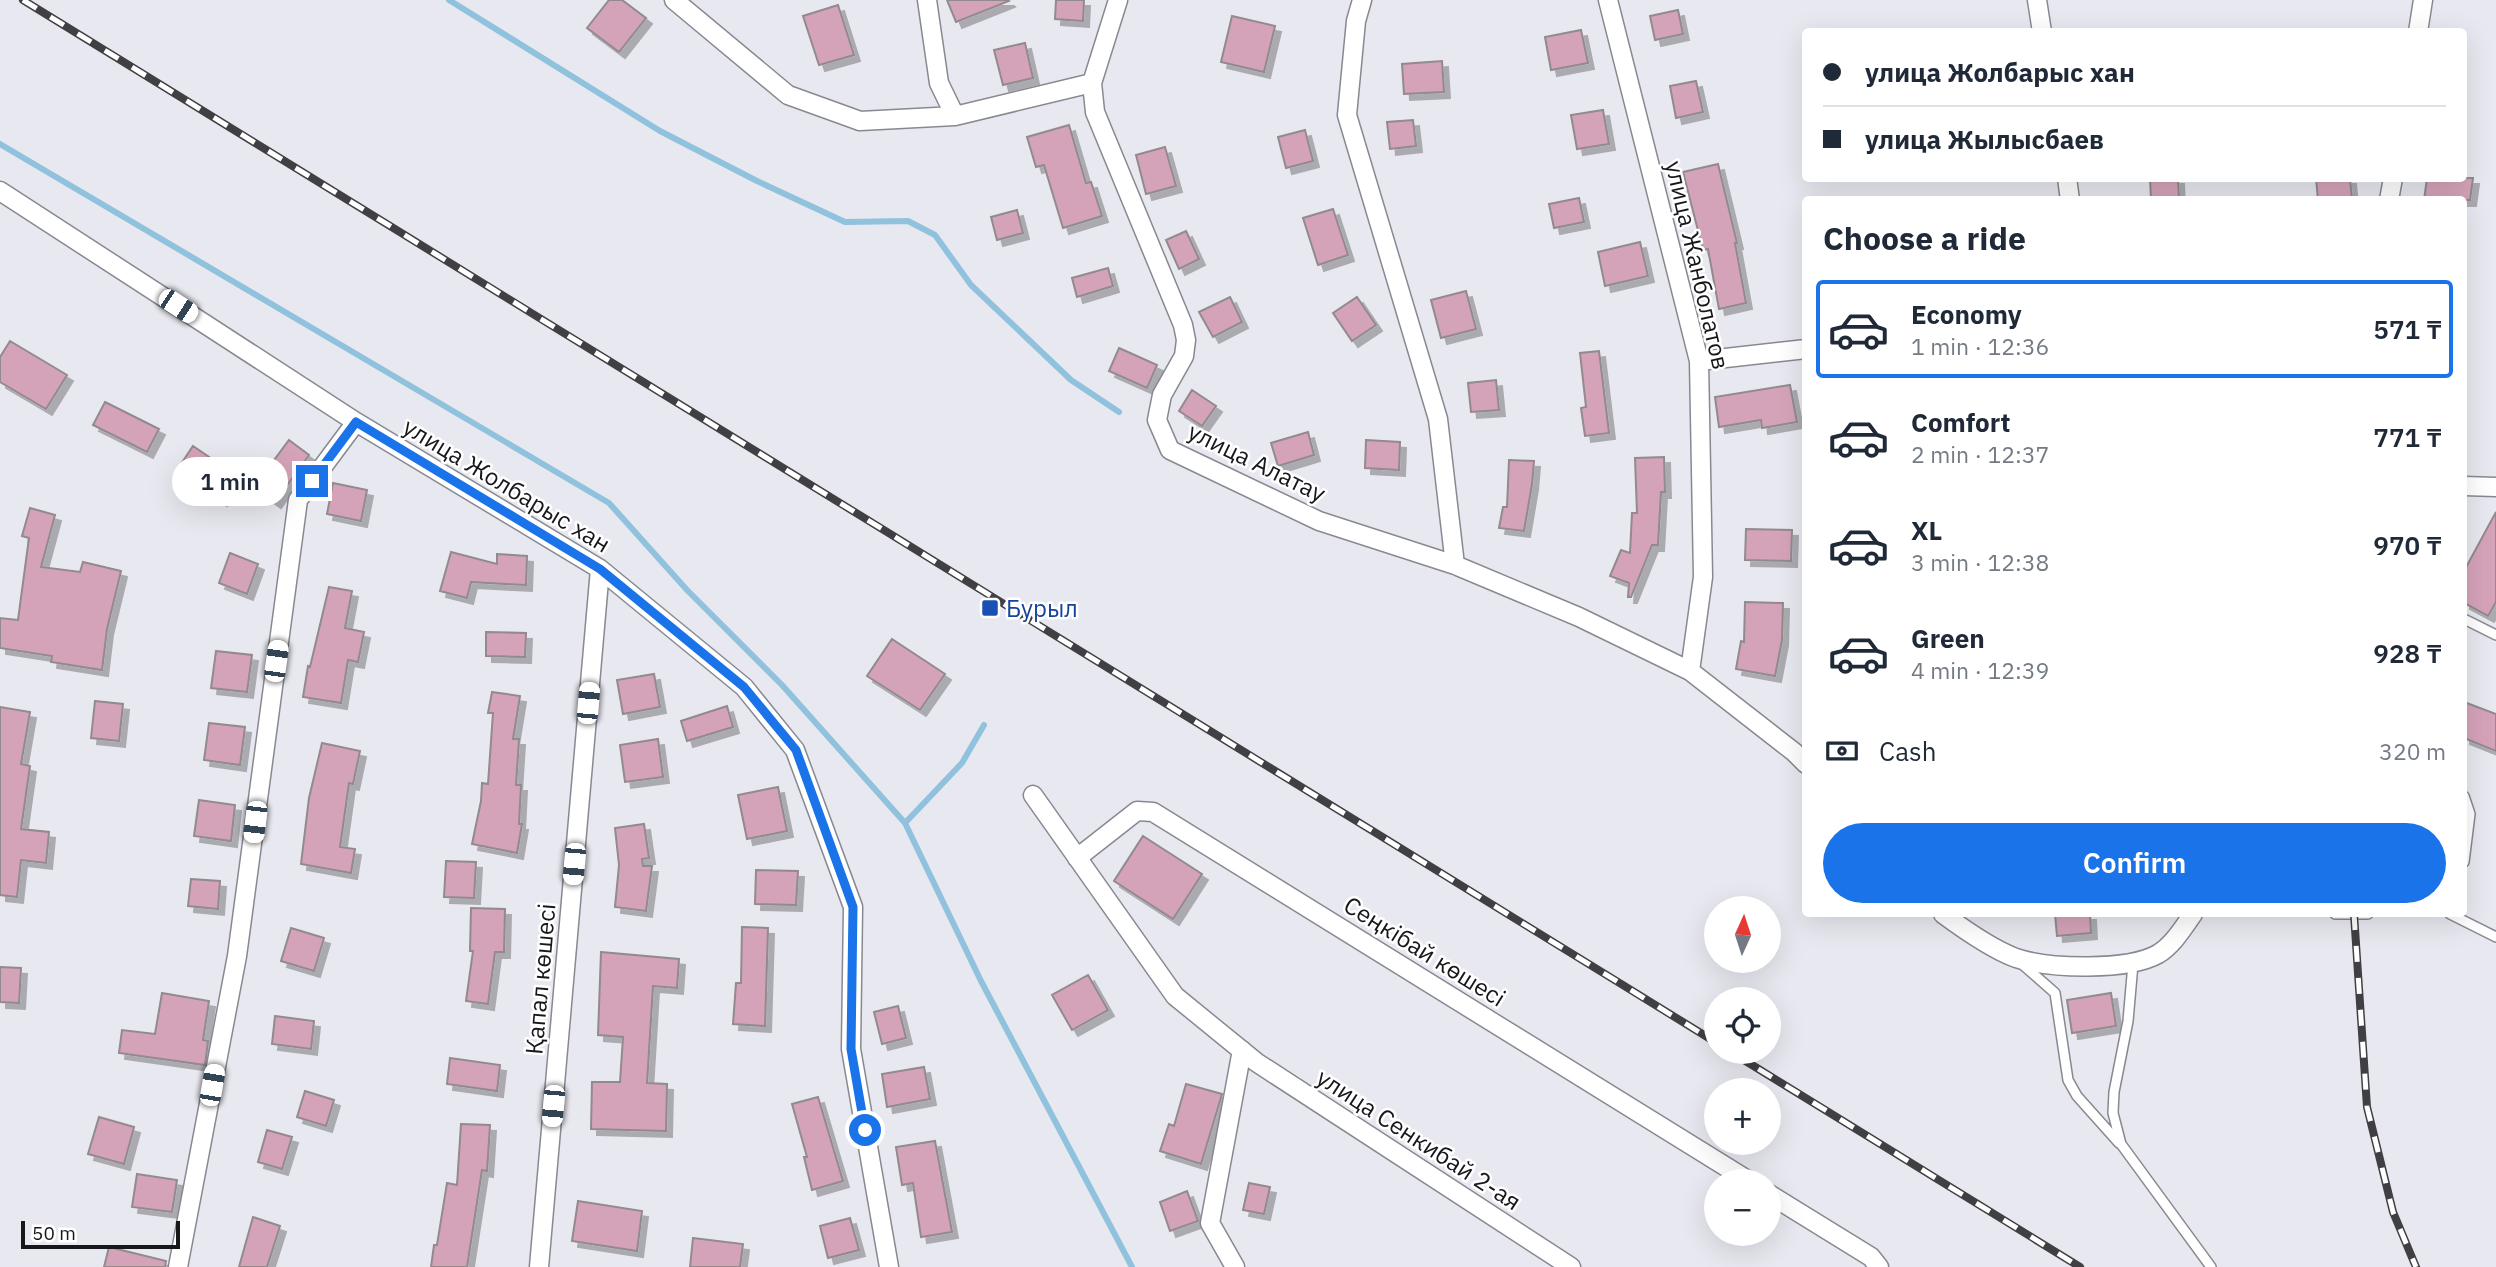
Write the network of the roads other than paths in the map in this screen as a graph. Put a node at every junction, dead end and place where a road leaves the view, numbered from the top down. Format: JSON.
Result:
{"nodes":[{"id":1,"x":674,"y":0,"type":"edge"},
{"id":2,"x":927,"y":0,"type":"edge"},
{"id":3,"x":1118,"y":0,"type":"edge"},
{"id":4,"x":1362,"y":0,"type":"edge"},
{"id":5,"x":1608,"y":0,"type":"edge"},
{"id":6,"x":2037,"y":0,"type":"edge"},
{"id":7,"x":2423,"y":0,"type":"edge"},
{"id":8,"x":2041,"y":28,"type":"edge"},
{"id":9,"x":2419,"y":28,"type":"edge"},
{"id":10,"x":1092,"y":83,"type":"junction"},
{"id":11,"x":955,"y":116,"type":"junction"},
{"id":12,"x":0,"y":191,"type":"edge"},
{"id":13,"x":1802,"y":349,"type":"edge"},
{"id":14,"x":1699,"y":361,"type":"junction"},
{"id":15,"x":356,"y":422,"type":"junction"},
{"id":16,"x":2467,"y":486,"type":"edge"},
{"id":17,"x":2496,"y":487,"type":"edge"},
{"id":18,"x":1455,"y":565,"type":"junction"},
{"id":19,"x":600,"y":569,"type":"junction"},
{"id":20,"x":2467,"y":620,"type":"edge"},
{"id":21,"x":2496,"y":635,"type":"edge"},
{"id":22,"x":1690,"y":671,"type":"junction"},
{"id":23,"x":1802,"y":760,"type":"edge"},
{"id":24,"x":1033,"y":795,"type":"dead end"},
{"id":25,"x":2467,"y":805,"type":"edge"},
{"id":26,"x":2467,"y":838,"type":"edge"},
{"id":27,"x":1077,"y":858,"type":"junction"},
{"id":28,"x":1947,"y":917,"type":"edge"},
{"id":29,"x":2191,"y":917,"type":"edge"},
{"id":30,"x":2456,"y":917,"type":"edge"},
{"id":31,"x":2496,"y":937,"type":"edge"},
{"id":32,"x":2016,"y":958,"type":"junction"},
{"id":33,"x":2133,"y":964,"type":"junction"},
{"id":34,"x":1242,"y":1050,"type":"junction"},
{"id":35,"x":2121,"y":1144,"type":"junction"},
{"id":36,"x":1730,"y":1169,"type":"edge"},
{"id":37,"x":1781,"y":1201,"type":"edge"},
{"id":38,"x":178,"y":1267,"type":"edge"},
{"id":39,"x":539,"y":1267,"type":"edge"},
{"id":40,"x":889,"y":1267,"type":"edge"},
{"id":41,"x":1235,"y":1267,"type":"edge"},
{"id":42,"x":1571,"y":1267,"type":"edge"},
{"id":43,"x":1879,"y":1267,"type":"edge"},
{"id":44,"x":2211,"y":1267,"type":"edge"}],
"edges":[{"from":1,"to":11,"type":"street"},
{"from":2,"to":11,"type":"street"},
{"from":3,"to":10,"type":"street"},
{"from":4,"to":18,"type":"street"},
{"from":5,"to":14,"type":"street","name":"улица Жанболатов"},
{"from":6,"to":8,"type":"street"},
{"from":7,"to":9,"type":"street"},
{"from":10,"to":11,"type":"street"},
{"from":10,"to":18,"type":"street","name":"улица Алатау"},
{"from":12,"to":15,"type":"street","name":"улица Жолбарыс хан"},
{"from":13,"to":14,"type":"street"},
{"from":14,"to":22,"type":"street","name":"улица Жанболатов"},
{"from":15,"to":19,"type":"street","name":"улица Жолбарыс хан"},
{"from":15,"to":38,"type":"street"},
{"from":16,"to":17,"type":"street"},
{"from":18,"to":22,"type":"street","name":"улица Алатау"},
{"from":19,"to":39,"type":"street","name":"Қапал көшесі"},
{"from":19,"to":40,"type":"street","name":"улица Жолбарыс хан"},
{"from":20,"to":21,"type":"lane"},
{"from":22,"to":23,"type":"street","name":"улица Алатау"},
{"from":24,"to":27,"type":"street","name":"улица Сенкибай 2-ая"},
{"from":25,"to":26,"type":"lane"},
{"from":27,"to":34,"type":"street","name":"улица Сенкибай 2-ая"},
{"from":27,"to":36,"type":"street","name":"Сеңкібай көшесі"},
{"from":28,"to":32,"type":"street"},
{"from":29,"to":33,"type":"street"},
{"from":30,"to":31,"type":"lane"},
{"from":32,"to":33,"type":"street"},
{"from":32,"to":35,"type":"lane"},
{"from":33,"to":35,"type":"lane"},
{"from":34,"to":41,"type":"street"},
{"from":34,"to":42,"type":"street","name":"улица Сенкибай 2-ая"},
{"from":35,"to":44,"type":"lane"},
{"from":37,"to":43,"type":"street"}]}
